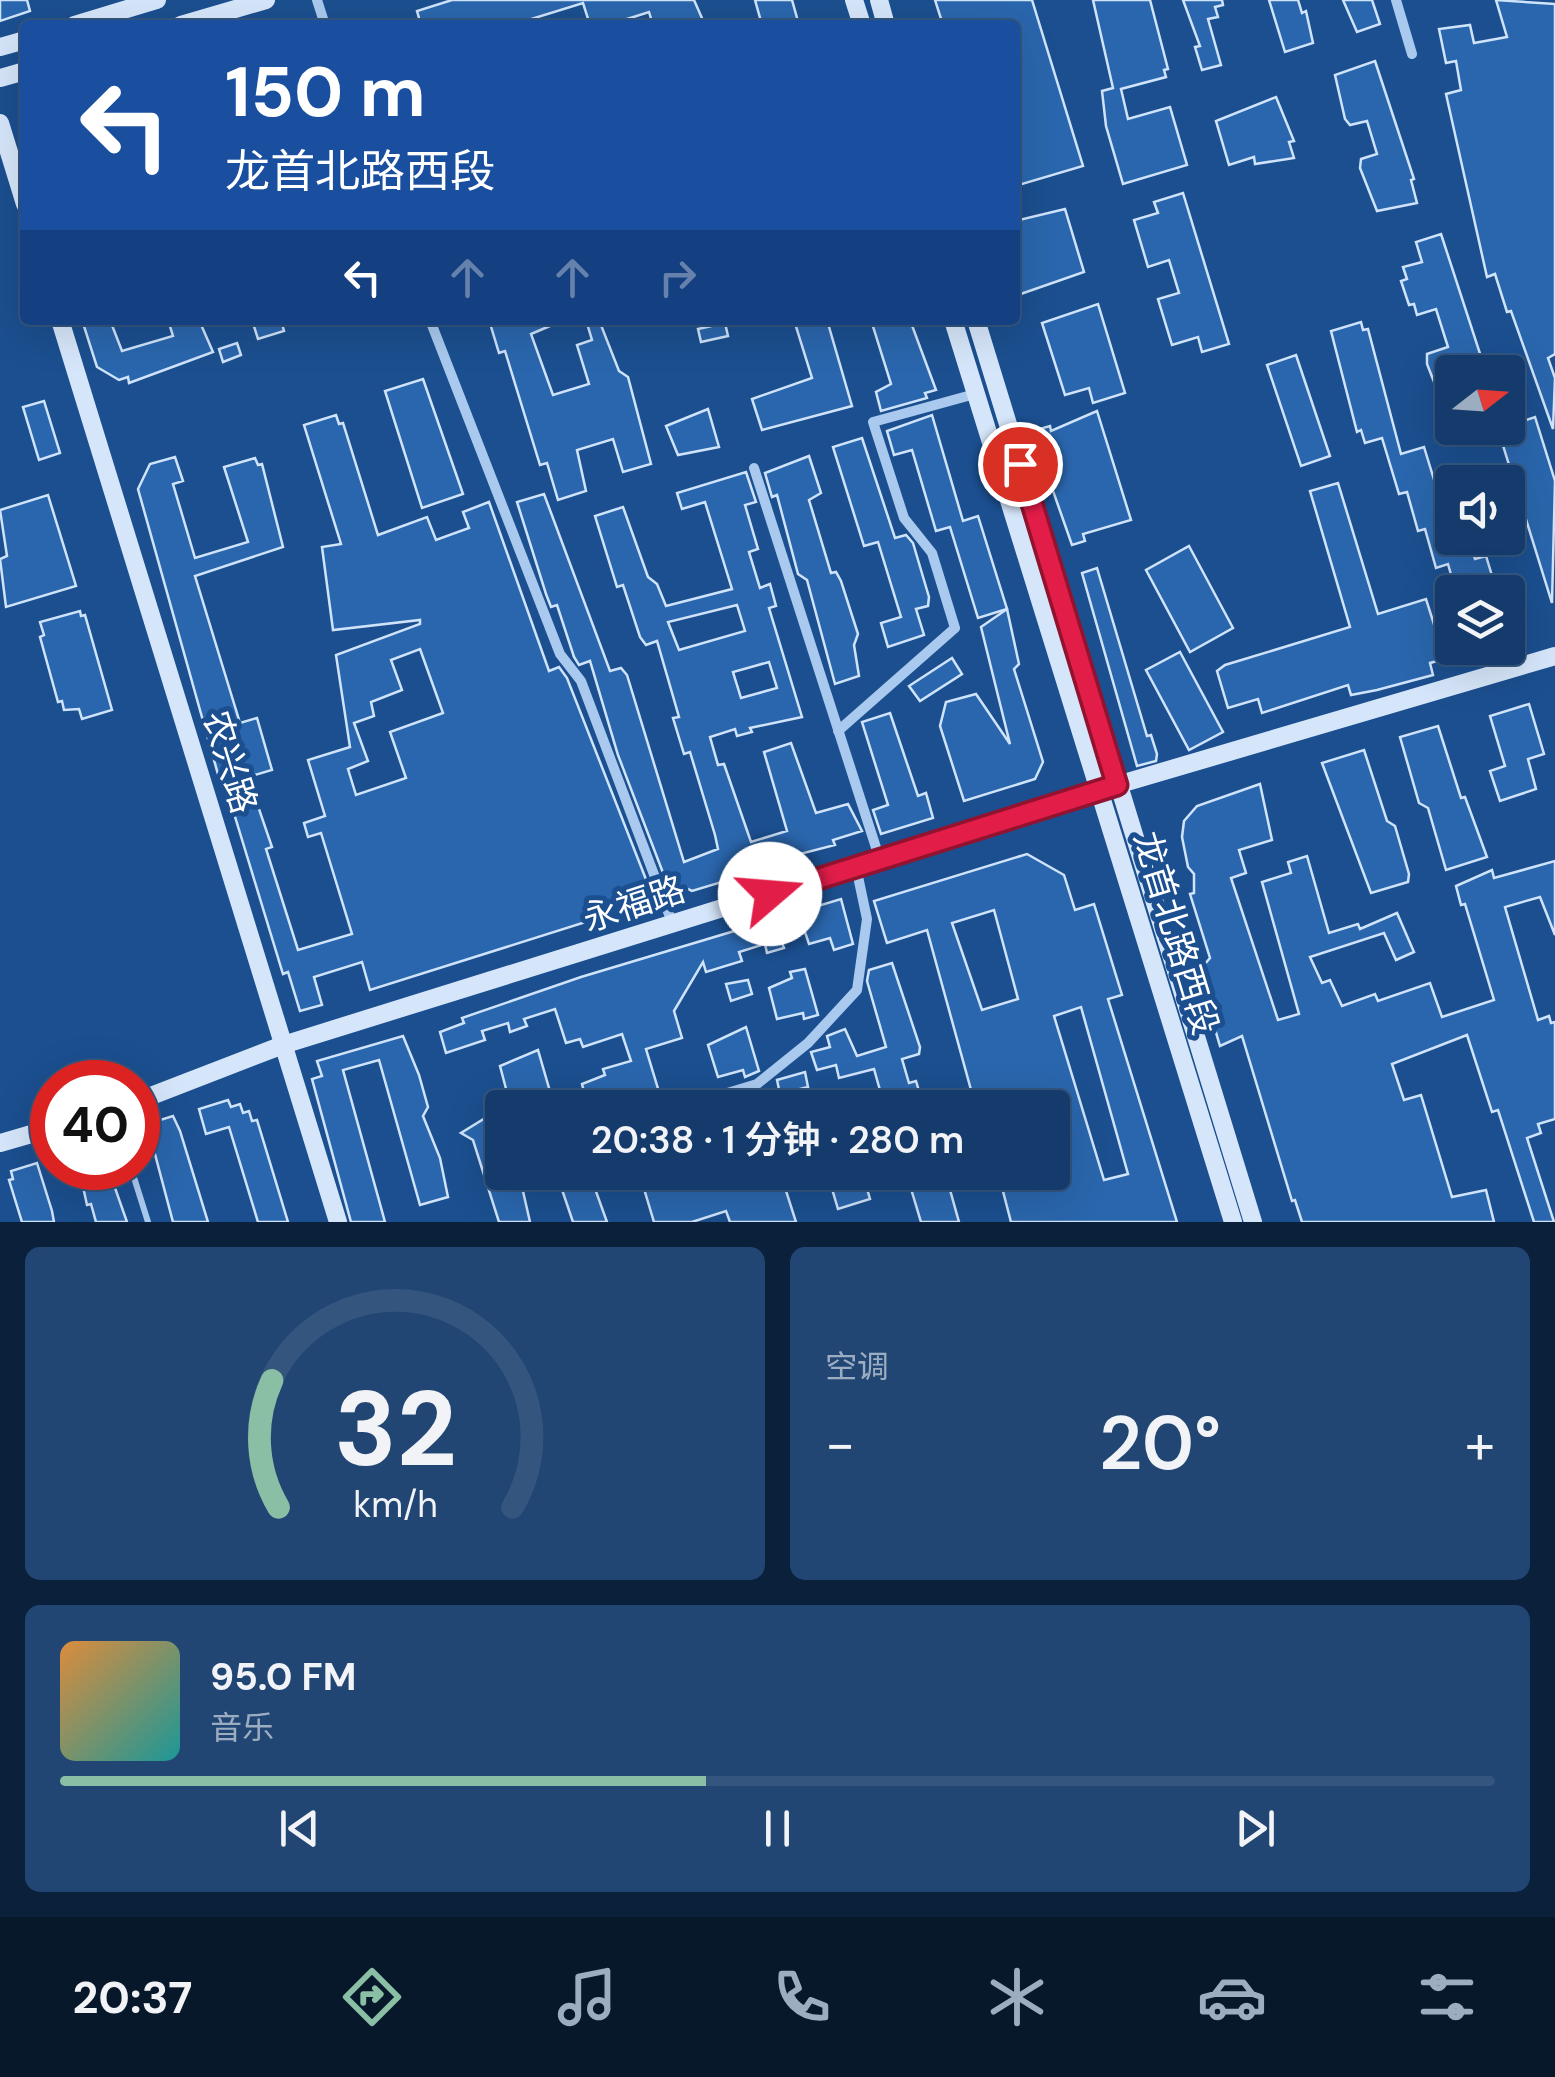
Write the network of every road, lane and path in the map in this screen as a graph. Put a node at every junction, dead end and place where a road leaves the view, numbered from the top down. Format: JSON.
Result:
{"nodes":[{"id":1,"x":157,"y":0,"type":"edge"},
{"id":2,"x":266,"y":0,"type":"edge"},
{"id":3,"x":1396,"y":0,"type":"edge"},
{"id":4,"x":91,"y":20,"type":"edge"},
{"id":5,"x":198,"y":20,"type":"edge"},
{"id":6,"x":1412,"y":54,"type":"dead end"},
{"id":7,"x":0,"y":123,"type":"edge"},
{"id":8,"x":20,"y":188,"type":"edge"},
{"id":9,"x":62,"y":325,"type":"edge"},
{"id":10,"x":432,"y":325,"type":"edge"},
{"id":11,"x":954,"y":325,"type":"edge"},
{"id":12,"x":978,"y":325,"type":"edge"},
{"id":13,"x":975,"y":394,"type":"junction"},
{"id":14,"x":754,"y":468,"type":"dead end"},
{"id":15,"x":1555,"y":656,"type":"edge"},
{"id":16,"x":838,"y":730,"type":"junction"},
{"id":17,"x":1117,"y":785,"type":"junction"},
{"id":18,"x":1098,"y":792,"type":"junction"},
{"id":19,"x":880,"y":860,"type":"junction"},
{"id":20,"x":856,"y":868,"type":"junction"},
{"id":21,"x":673,"y":926,"type":"junction"},
{"id":22,"x":283,"y":1046,"type":"junction"},
{"id":23,"x":737,"y":1090,"type":"edge"},
{"id":24,"x":160,"y":1093,"type":"edge"},
{"id":25,"x":30,"y":1135,"type":"edge"},
{"id":26,"x":0,"y":1144,"type":"edge"},
{"id":27,"x":138,"y":1190,"type":"edge"},
{"id":28,"x":148,"y":1222,"type":"edge"},
{"id":29,"x":338,"y":1222,"type":"edge"},
{"id":30,"x":1232,"y":1222,"type":"edge"},
{"id":31,"x":1253,"y":1222,"type":"edge"}],
"edges":[{"from":1,"to":4,"type":"street"},
{"from":2,"to":5,"type":"street"},
{"from":3,"to":6,"type":"street"},
{"from":7,"to":8,"type":"street"},
{"from":9,"to":22,"type":"street","name":"农兴路"},
{"from":10,"to":21,"type":"street"},
{"from":11,"to":13,"type":"street","name":"龙首北路西段"},
{"from":12,"to":17,"type":"street","name":"龙首北路西段"},
{"from":13,"to":16,"type":"street"},
{"from":13,"to":18,"type":"street","name":"龙首北路西段"},
{"from":14,"to":16,"type":"street"},
{"from":15,"to":17,"type":"street","name":"永福路"},
{"from":16,"to":19,"type":"street"},
{"from":17,"to":18,"type":"street","name":"永福路"},
{"from":17,"to":31,"type":"street","name":"龙首北路西段"},
{"from":18,"to":19,"type":"street","name":"永福路"},
{"from":18,"to":30,"type":"street","name":"龙首北路西段"},
{"from":19,"to":20,"type":"street","name":"永福路"},
{"from":20,"to":21,"type":"street","name":"永福路"},
{"from":20,"to":23,"type":"street"},
{"from":21,"to":22,"type":"street","name":"永福路"},
{"from":22,"to":24,"type":"street","name":"永福路"},
{"from":22,"to":29,"type":"street","name":"农兴路"},
{"from":25,"to":26,"type":"street"},
{"from":27,"to":28,"type":"lane"}]}
